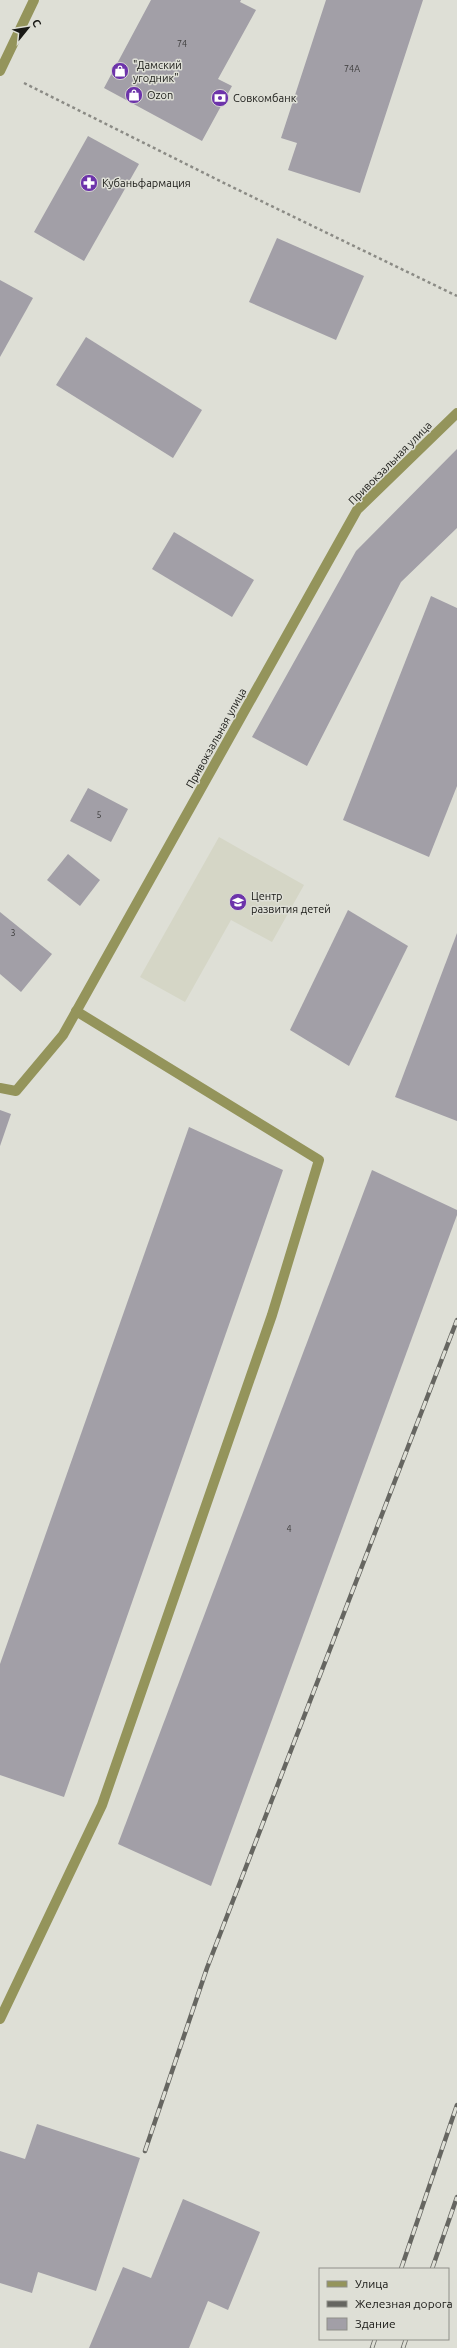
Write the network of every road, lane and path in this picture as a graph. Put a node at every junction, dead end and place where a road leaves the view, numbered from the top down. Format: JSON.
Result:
{"nodes":[{"id":1,"x":34,"y":0,"type":"edge"},
{"id":2,"x":0,"y":71,"type":"edge"},
{"id":3,"x":24,"y":82,"type":"dead end"},
{"id":4,"x":457,"y":296,"type":"edge"},
{"id":5,"x":457,"y":413,"type":"edge"},
{"id":6,"x":76,"y":1011,"type":"junction"},
{"id":7,"x":0,"y":1088,"type":"edge"},
{"id":8,"x":0,"y":2019,"type":"edge"}],
"edges":[{"from":1,"to":2,"type":"street"},
{"from":3,"to":4,"type":"path"},
{"from":5,"to":6,"type":"street","name":"Привокзальная улица"},
{"from":6,"to":7,"type":"street","name":"Привокзальная улица"},
{"from":6,"to":8,"type":"street"}]}
